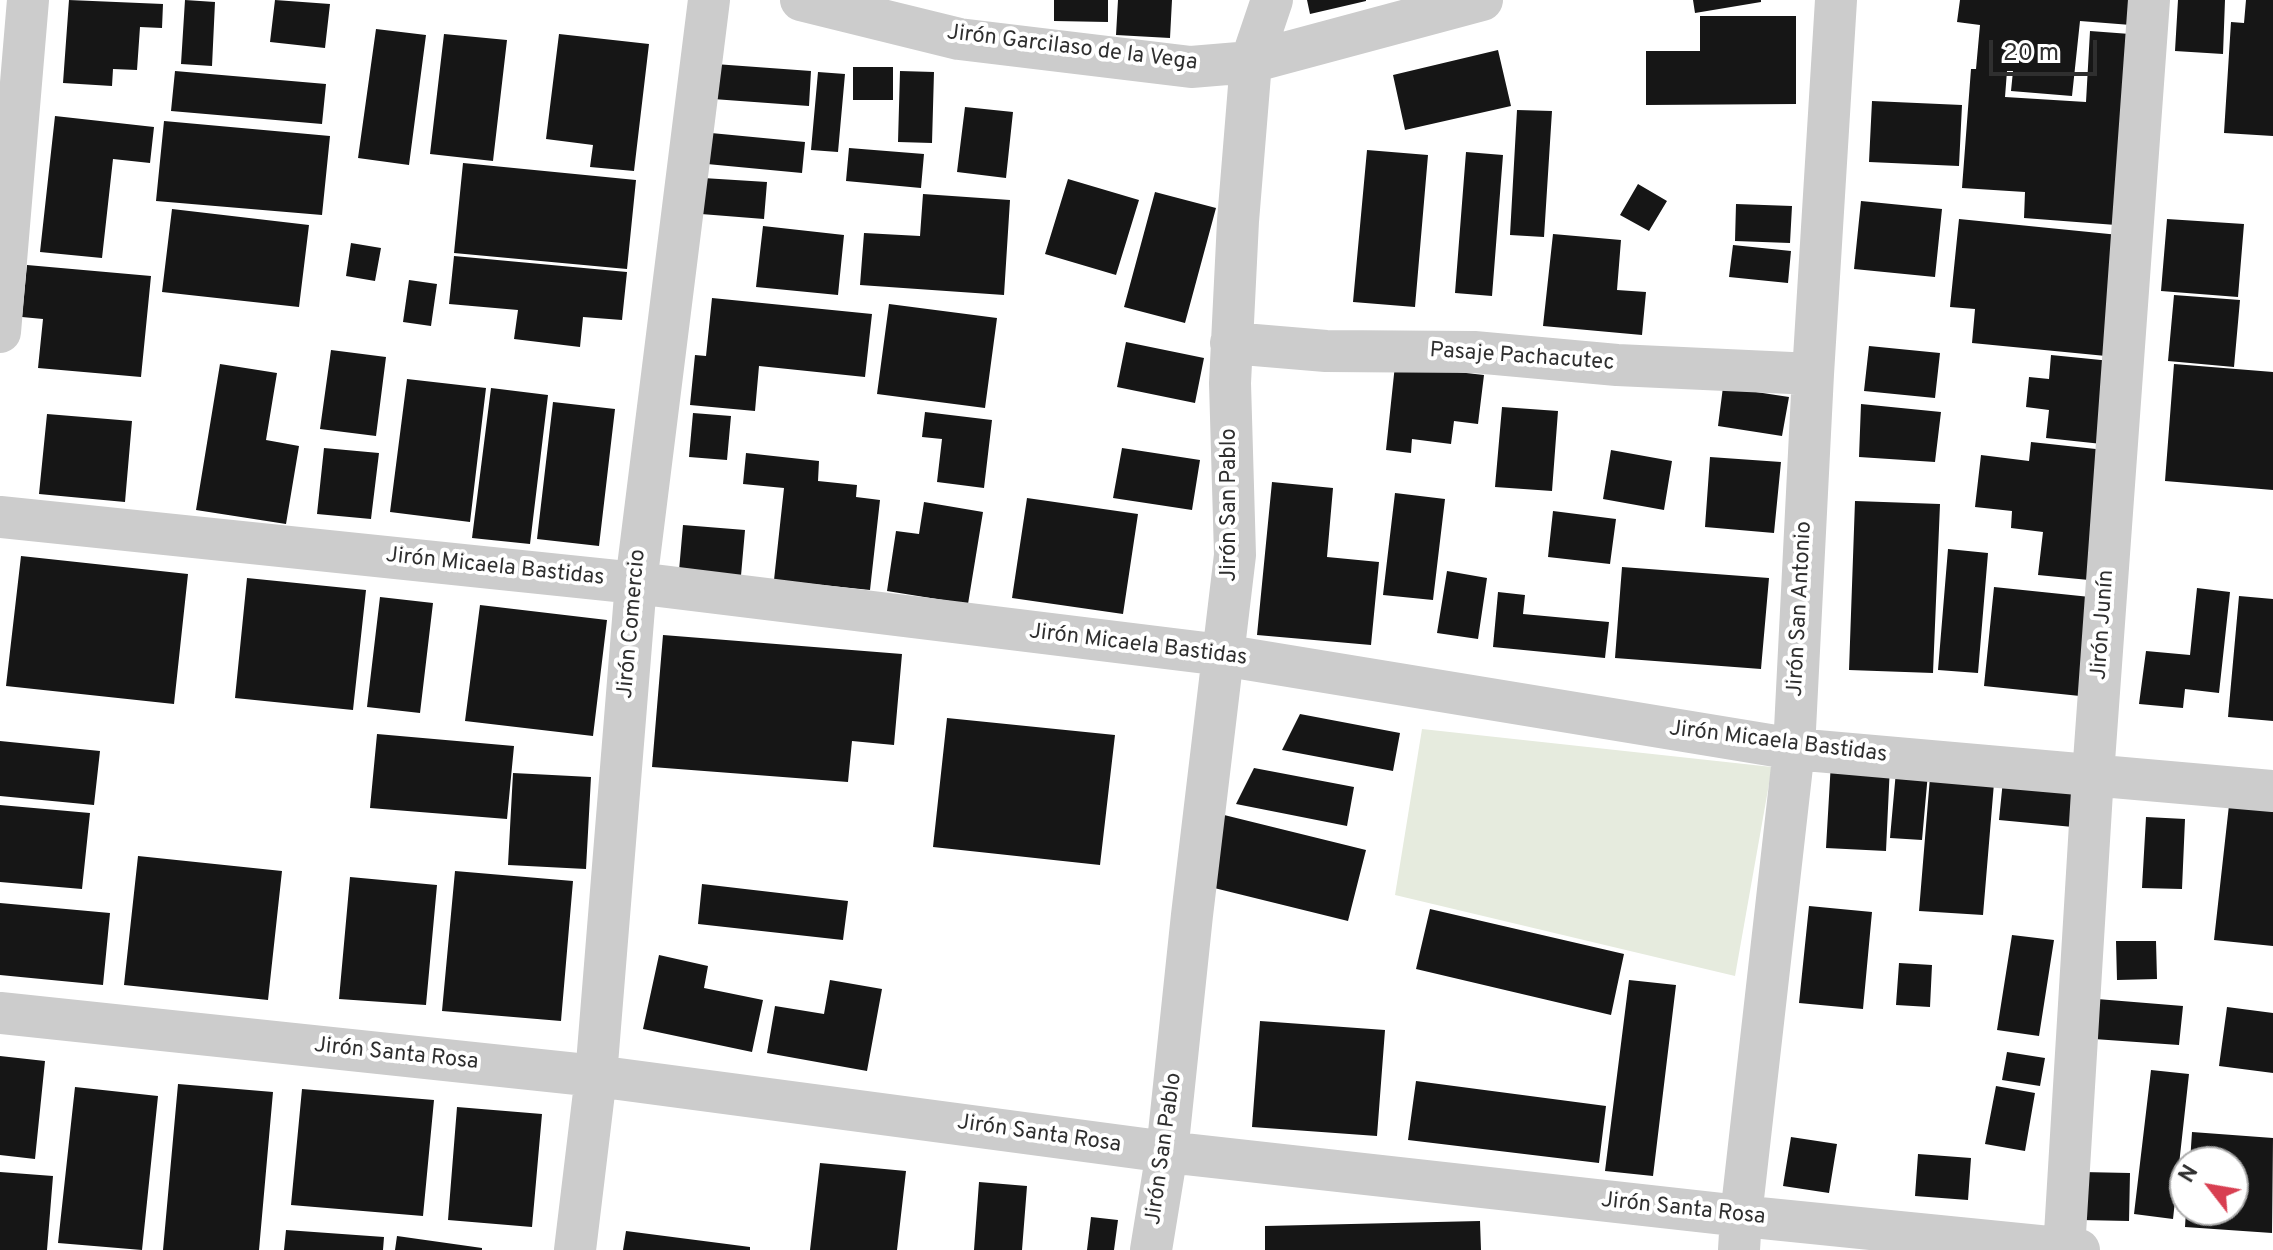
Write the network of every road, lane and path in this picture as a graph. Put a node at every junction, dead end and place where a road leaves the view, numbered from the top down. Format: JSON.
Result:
{"nodes":[{"id":1,"x":28,"y":0,"type":"edge"},
{"id":2,"x":709,"y":0,"type":"edge"},
{"id":3,"x":801,"y":0,"type":"edge"},
{"id":4,"x":1272,"y":0,"type":"edge"},
{"id":5,"x":1482,"y":0,"type":"edge"},
{"id":6,"x":1836,"y":0,"type":"edge"},
{"id":7,"x":2149,"y":0,"type":"edge"},
{"id":8,"x":1251,"y":62,"type":"junction"},
{"id":9,"x":0,"y":332,"type":"edge"},
{"id":10,"x":1231,"y":343,"type":"junction"},
{"id":11,"x":1813,"y":374,"type":"junction"},
{"id":12,"x":0,"y":517,"type":"edge"},
{"id":13,"x":636,"y":583,"type":"junction"},
{"id":14,"x":1222,"y":655,"type":"junction"},
{"id":15,"x":1794,"y":749,"type":"junction"},
{"id":16,"x":2093,"y":775,"type":"junction"},
{"id":17,"x":2273,"y":791,"type":"edge"},
{"id":18,"x":0,"y":1013,"type":"edge"},
{"id":19,"x":596,"y":1076,"type":"junction"},
{"id":20,"x":1167,"y":1152,"type":"junction"},
{"id":21,"x":1740,"y":1233,"type":"edge"},
{"id":22,"x":2069,"y":1249,"type":"edge"},
{"id":23,"x":575,"y":1250,"type":"edge"},
{"id":24,"x":1151,"y":1250,"type":"edge"}],
"edges":[{"from":1,"to":9,"type":"street"},
{"from":2,"to":13,"type":"street","name":"Jirón Comercio"},
{"from":3,"to":8,"type":"street","name":"Jirón Garcilaso de la Vega"},
{"from":4,"to":8,"type":"street","name":"Jirón San Pablo"},
{"from":5,"to":8,"type":"street","name":"Jirón Garcilaso de la Vega"},
{"from":6,"to":11,"type":"street","name":"Jirón San Antonio"},
{"from":7,"to":16,"type":"street","name":"Jirón Junín"},
{"from":8,"to":10,"type":"street","name":"Jirón San Pablo"},
{"from":10,"to":11,"type":"street","name":"Pasaje Pachacutec"},
{"from":10,"to":14,"type":"street","name":"Jirón San Pablo"},
{"from":11,"to":15,"type":"street","name":"Jirón San Antonio"},
{"from":12,"to":13,"type":"street","name":"Jirón Micaela Bastidas"},
{"from":13,"to":14,"type":"street","name":"Jirón Micaela Bastidas"},
{"from":13,"to":19,"type":"street","name":"Jirón Comercio"},
{"from":14,"to":15,"type":"street","name":"Jirón Micaela Bastidas"},
{"from":14,"to":20,"type":"street","name":"Jirón San Pablo"},
{"from":15,"to":16,"type":"street","name":"Jirón Micaela Bastidas"},
{"from":15,"to":21,"type":"street","name":"Jirón San Antonio"},
{"from":16,"to":17,"type":"street","name":"Jirón Micaela Bastidas"},
{"from":16,"to":22,"type":"street","name":"Jirón Junín"},
{"from":18,"to":19,"type":"street","name":"Jirón Santa Rosa"},
{"from":19,"to":20,"type":"street","name":"Jirón Santa Rosa"},
{"from":19,"to":23,"type":"street","name":"Jirón Comercio"},
{"from":20,"to":21,"type":"street","name":"Jirón Santa Rosa"},
{"from":20,"to":24,"type":"street","name":"Jirón San Pablo"},
{"from":21,"to":22,"type":"street","name":"Jirón Santa Rosa"}]}
